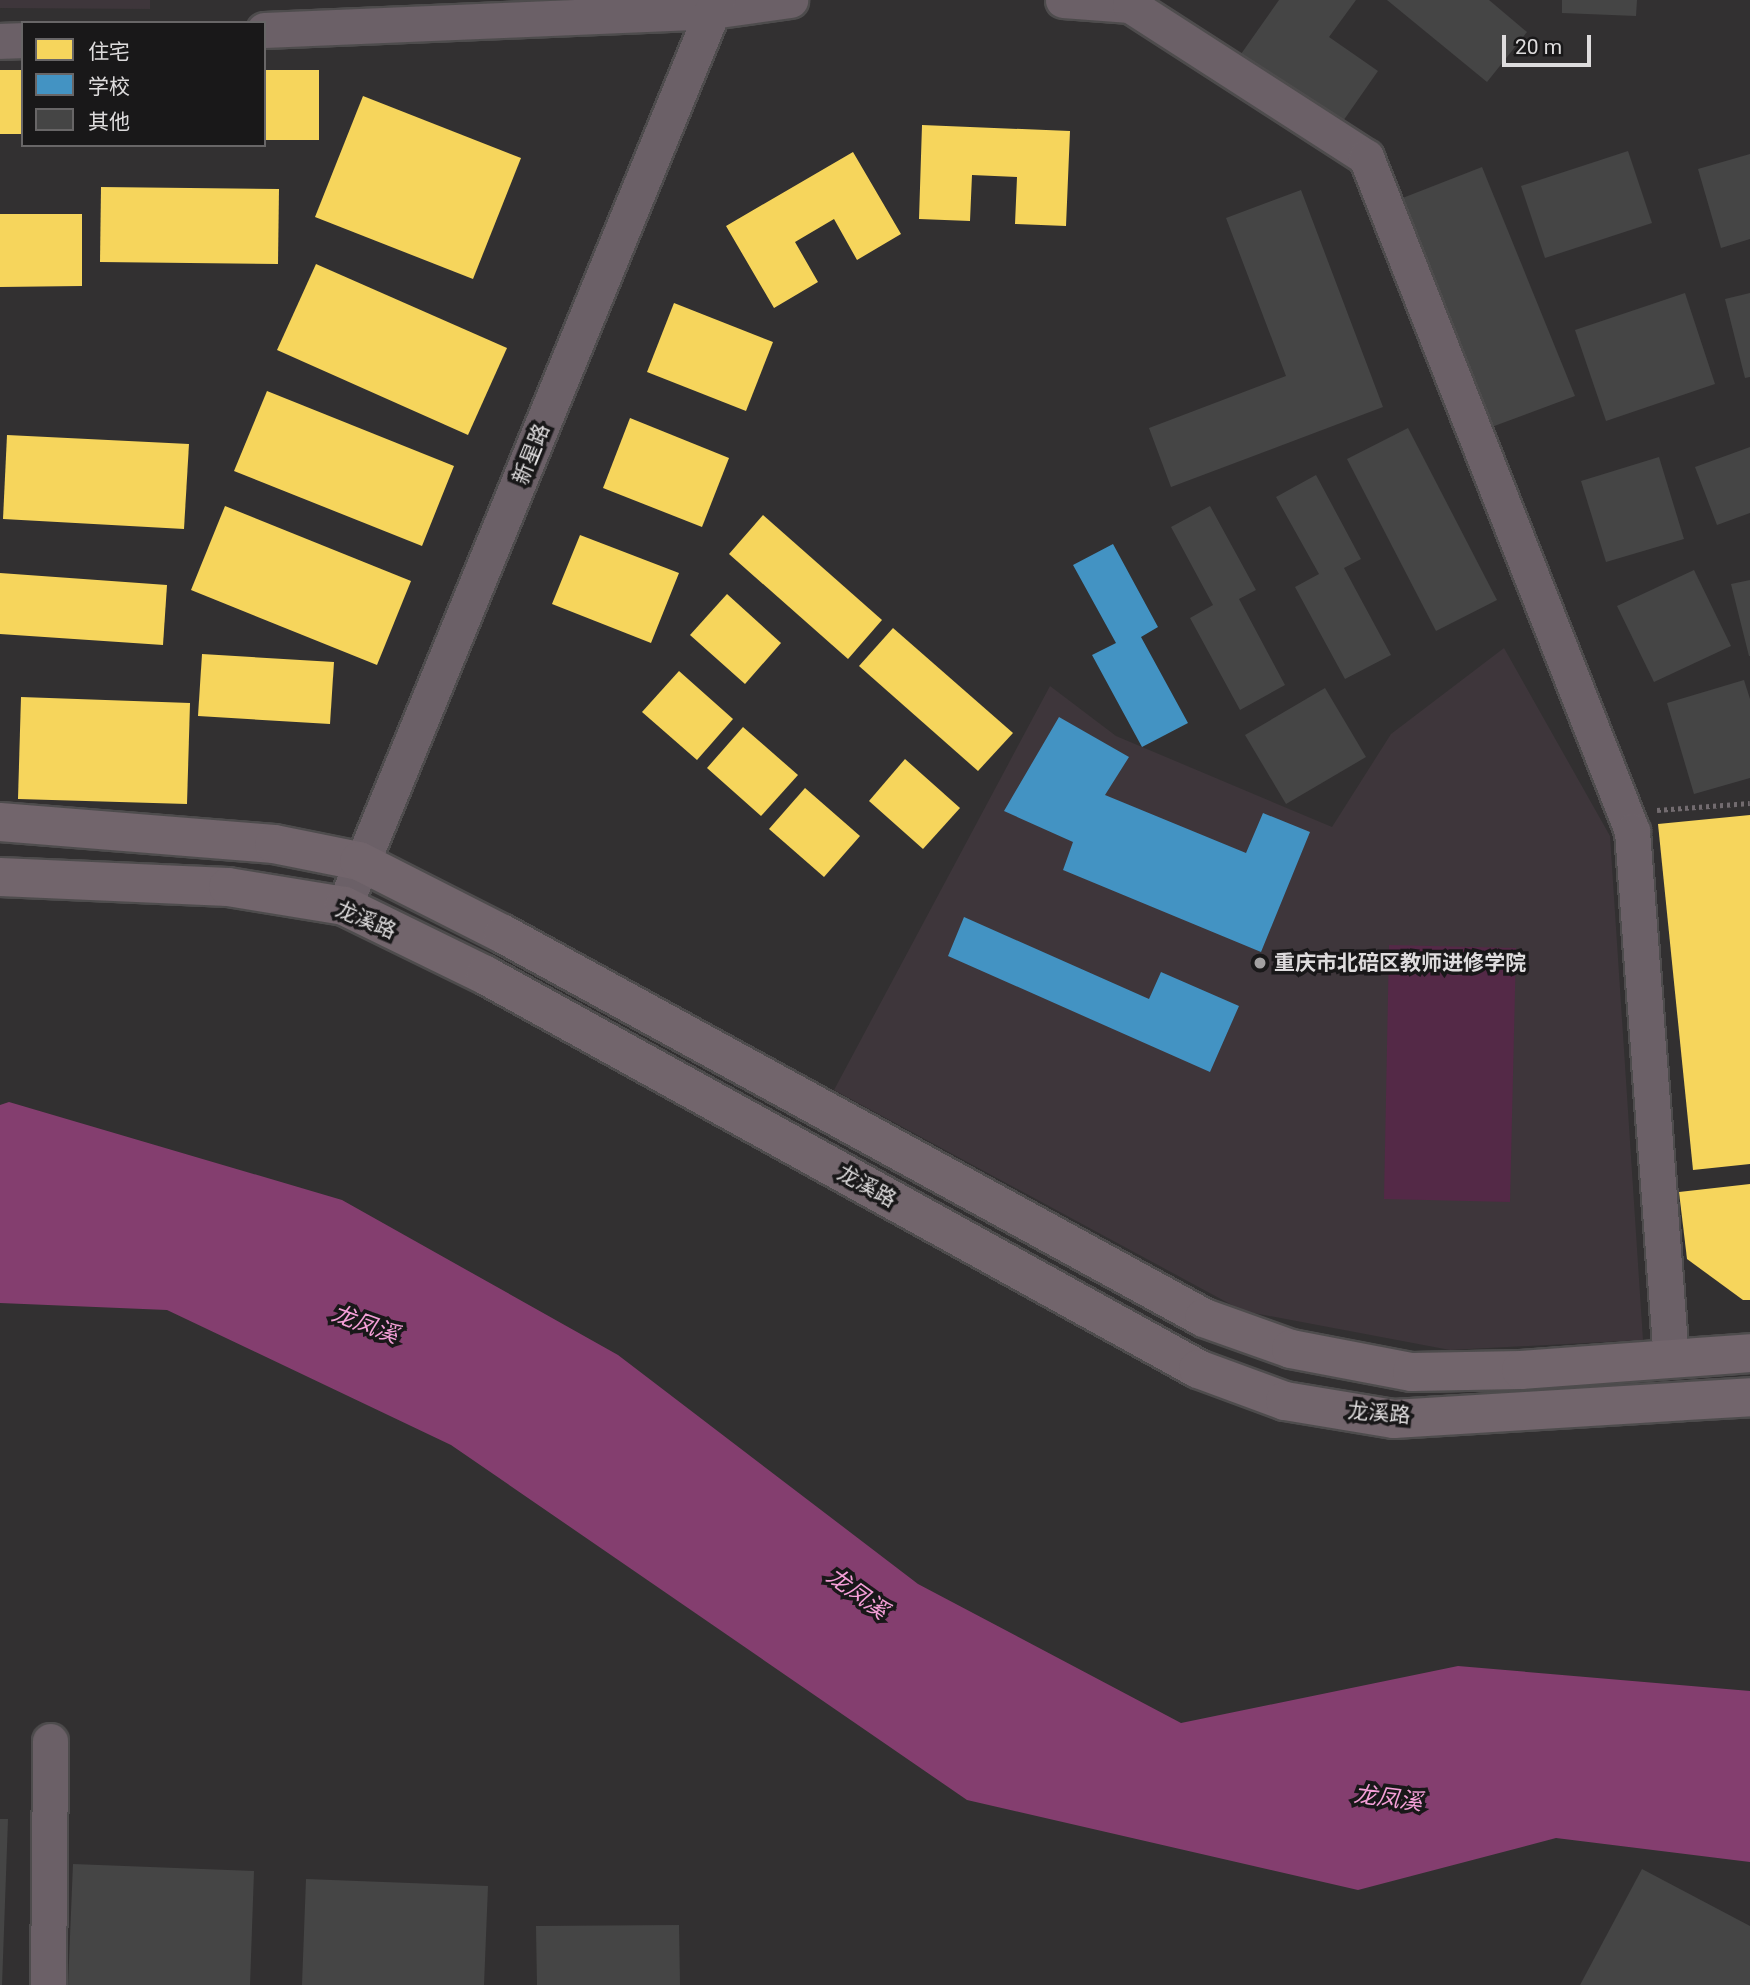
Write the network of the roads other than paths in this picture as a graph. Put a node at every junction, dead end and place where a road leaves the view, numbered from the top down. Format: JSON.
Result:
{"nodes":[{"id":1,"x":790,"y":0,"type":"edge"},
{"id":2,"x":1063,"y":0,"type":"edge"},
{"id":3,"x":714,"y":6,"type":"edge"},
{"id":4,"x":266,"y":30,"type":"edge"},
{"id":5,"x":21,"y":40,"type":"edge"},
{"id":6,"x":0,"y":41,"type":"edge"},
{"id":7,"x":0,"y":822,"type":"edge"},
{"id":8,"x":363,"y":864,"type":"junction"},
{"id":9,"x":0,"y":877,"type":"edge"},
{"id":10,"x":344,"y":906,"type":"junction"},
{"id":11,"x":1750,"y":1353,"type":"edge"},
{"id":12,"x":1671,"y":1359,"type":"junction"},
{"id":13,"x":1750,"y":1397,"type":"edge"},
{"id":14,"x":50,"y":1741,"type":"dead end"},
{"id":15,"x":48,"y":1985,"type":"edge"}],
"edges":[{"from":1,"to":3,"type":"street"},
{"from":2,"to":12,"type":"street"},
{"from":3,"to":4,"type":"street"},
{"from":3,"to":8,"type":"street","name":"新星路"},
{"from":5,"to":6,"type":"street"},
{"from":7,"to":8,"type":"highway","name":"龙溪路"},
{"from":8,"to":10,"type":"street","name":"新星路"},
{"from":8,"to":12,"type":"highway","name":"龙溪路"},
{"from":9,"to":10,"type":"highway","name":"龙溪路"},
{"from":10,"to":13,"type":"highway","name":"龙溪路"},
{"from":11,"to":12,"type":"highway","name":"龙溪路"},
{"from":14,"to":15,"type":"street"}]}
